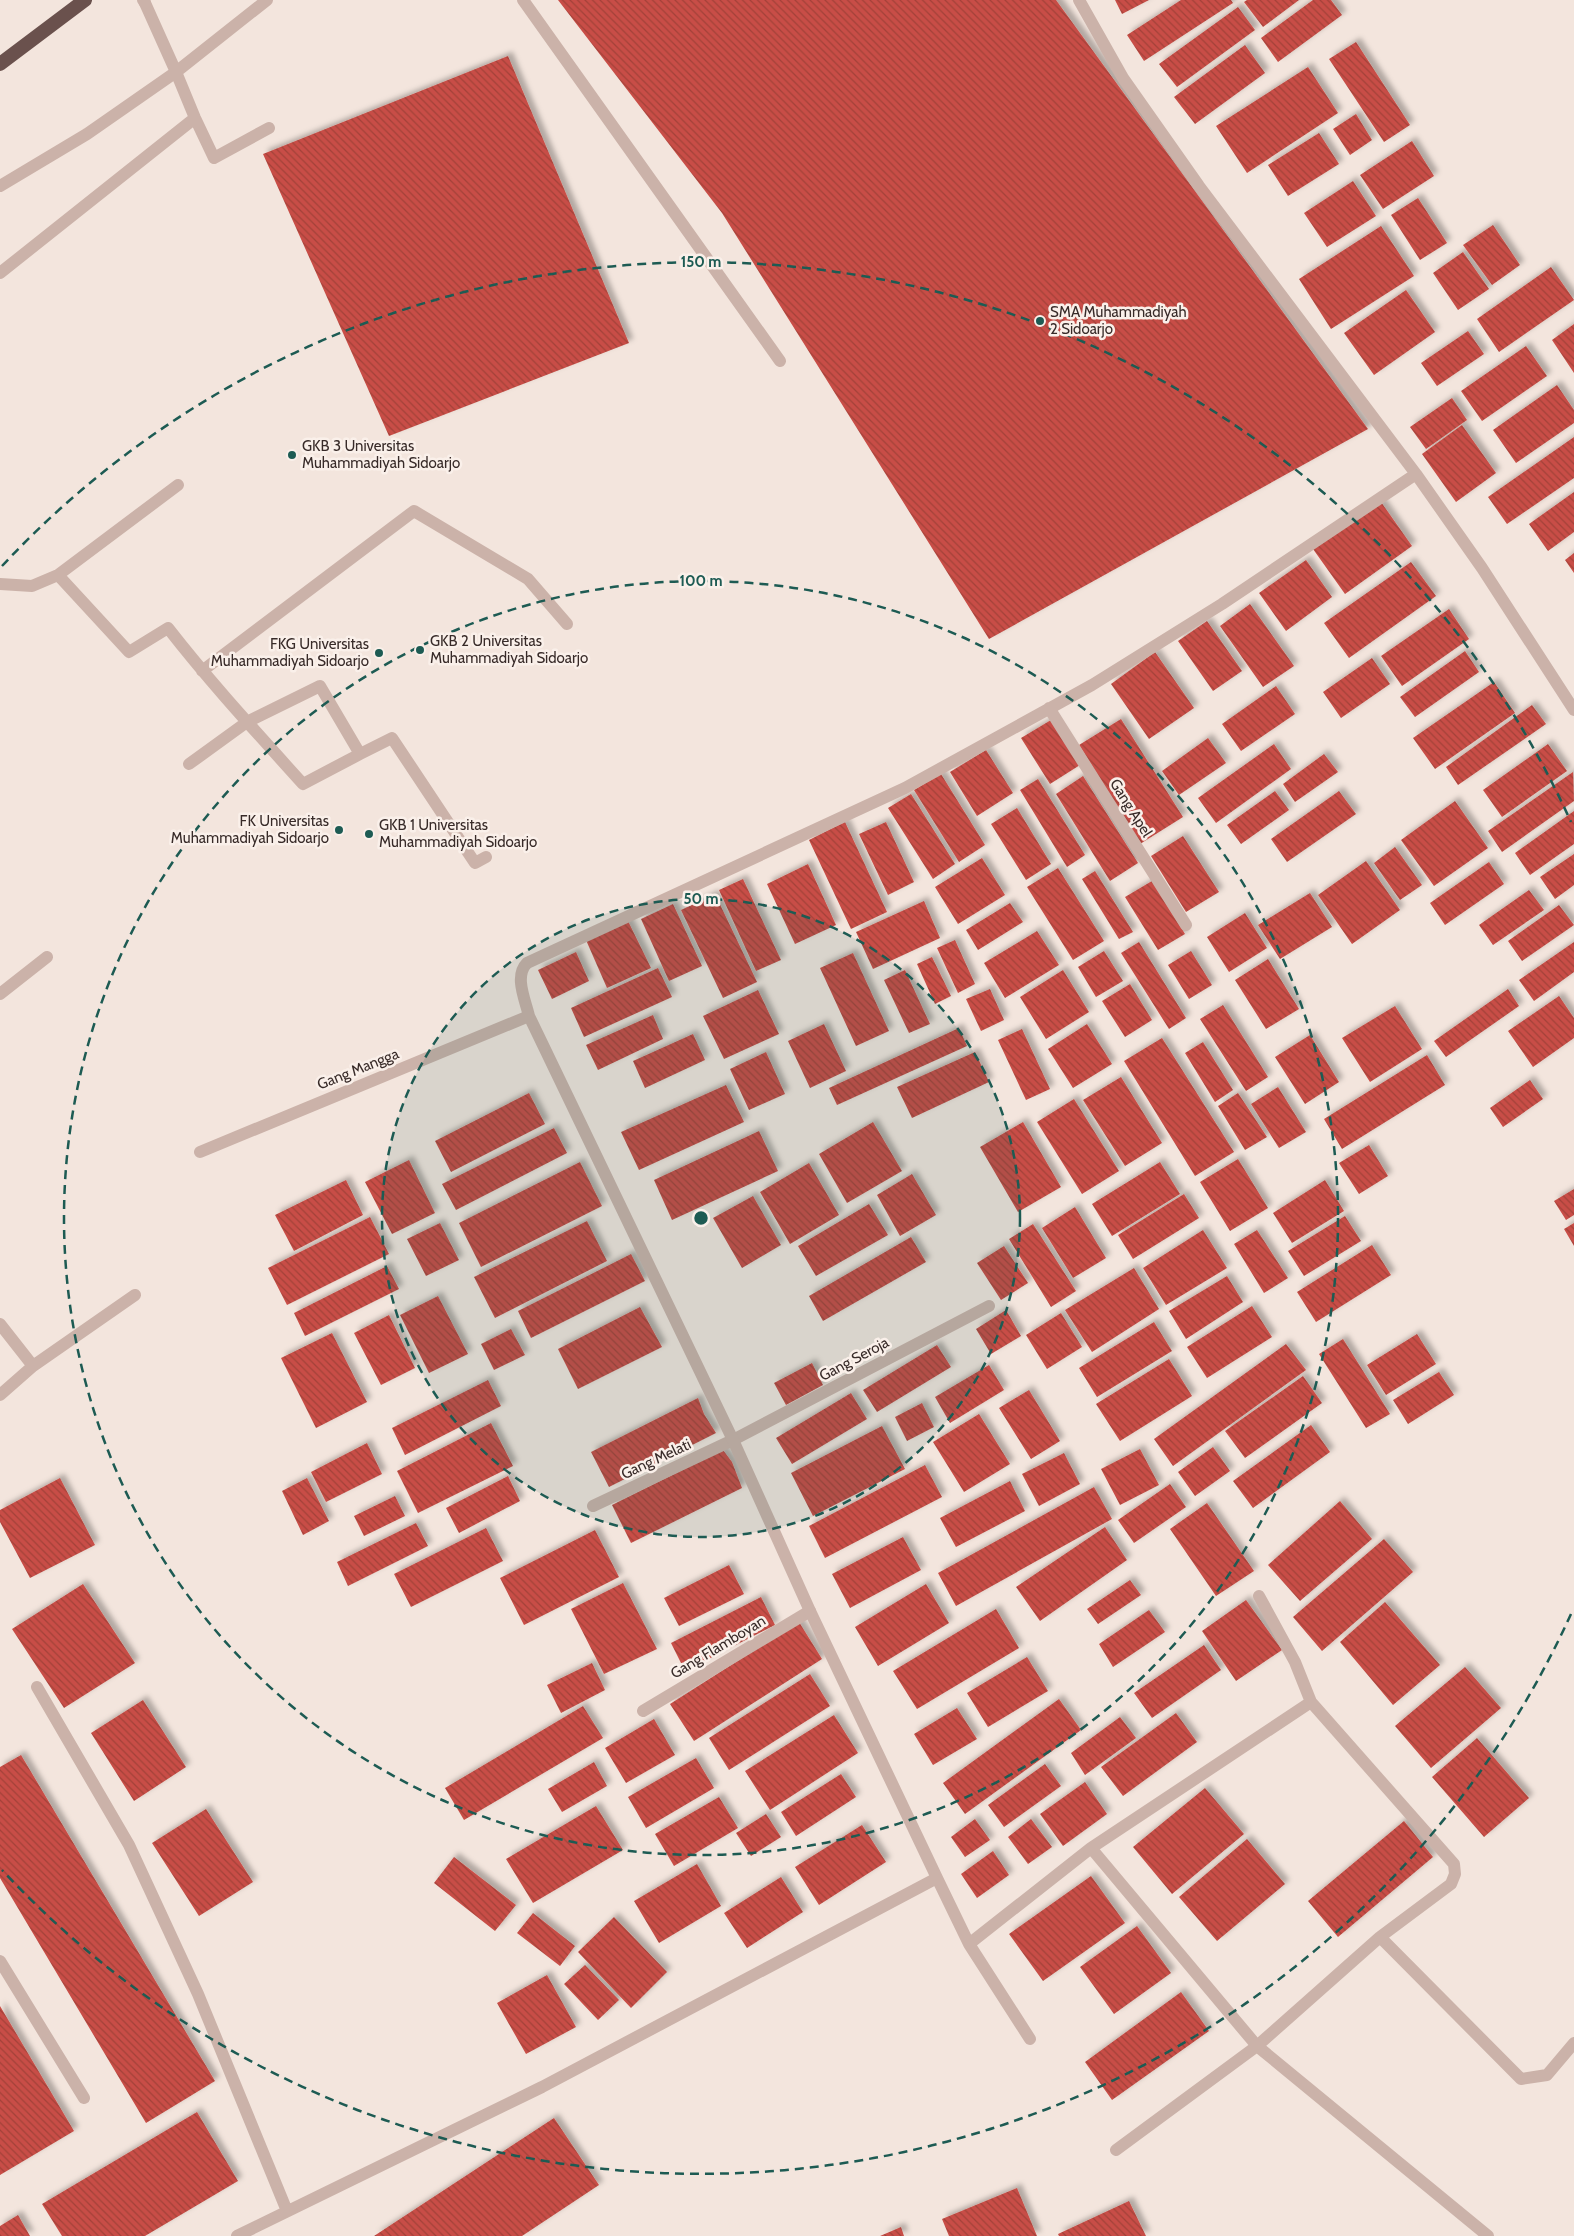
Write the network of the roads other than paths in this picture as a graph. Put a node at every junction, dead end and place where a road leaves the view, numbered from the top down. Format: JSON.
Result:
{"nodes":[{"id":1,"x":85,"y":0,"type":"edge"},
{"id":2,"x":267,"y":0,"type":"edge"},
{"id":3,"x":523,"y":0,"type":"edge"},
{"id":4,"x":1079,"y":0,"type":"edge"},
{"id":5,"x":144,"y":2,"type":"edge"},
{"id":6,"x":0,"y":64,"type":"edge"},
{"id":7,"x":176,"y":72,"type":"junction"},
{"id":8,"x":195,"y":118,"type":"junction"},
{"id":9,"x":268,"y":128,"type":"dead end"},
{"id":10,"x":0,"y":186,"type":"edge"},
{"id":11,"x":0,"y":273,"type":"edge"},
{"id":12,"x":780,"y":361,"type":"dead end"},
{"id":13,"x":1416,"y":474,"type":"junction"},
{"id":14,"x":178,"y":485,"type":"dead end"},
{"id":15,"x":58,"y":575,"type":"junction"},
{"id":16,"x":0,"y":584,"type":"edge"},
{"id":17,"x":567,"y":624,"type":"dead end"},
{"id":18,"x":202,"y":672,"type":"junction"},
{"id":19,"x":1049,"y":708,"type":"junction"},
{"id":20,"x":1574,"y":710,"type":"edge"},
{"id":21,"x":247,"y":722,"type":"junction"},
{"id":22,"x":360,"y":754,"type":"junction"},
{"id":23,"x":189,"y":764,"type":"dead end"},
{"id":24,"x":486,"y":857,"type":"dead end"},
{"id":25,"x":1186,"y":925,"type":"dead end"},
{"id":26,"x":47,"y":957,"type":"dead end"},
{"id":27,"x":0,"y":994,"type":"edge"},
{"id":28,"x":529,"y":1016,"type":"junction"},
{"id":29,"x":200,"y":1152,"type":"dead end"},
{"id":30,"x":135,"y":1295,"type":"dead end"},
{"id":31,"x":989,"y":1306,"type":"dead end"},
{"id":32,"x":0,"y":1324,"type":"edge"},
{"id":33,"x":33,"y":1366,"type":"junction"},
{"id":34,"x":0,"y":1395,"type":"edge"},
{"id":35,"x":733,"y":1440,"type":"junction"},
{"id":36,"x":592,"y":1506,"type":"dead end"},
{"id":37,"x":1259,"y":1596,"type":"dead end"},
{"id":38,"x":810,"y":1611,"type":"junction"},
{"id":39,"x":37,"y":1687,"type":"dead end"},
{"id":40,"x":1311,"y":1702,"type":"junction"},
{"id":41,"x":643,"y":1711,"type":"dead end"},
{"id":42,"x":1091,"y":1848,"type":"junction"},
{"id":43,"x":937,"y":1878,"type":"junction"},
{"id":44,"x":1380,"y":1937,"type":"junction"},
{"id":45,"x":969,"y":1944,"type":"junction"},
{"id":46,"x":0,"y":1961,"type":"edge"},
{"id":47,"x":1030,"y":2040,"type":"dead end"},
{"id":48,"x":1574,"y":2043,"type":"edge"},
{"id":49,"x":1257,"y":2046,"type":"junction"},
{"id":50,"x":84,"y":2098,"type":"dead end"},
{"id":51,"x":1116,"y":2150,"type":"dead end"},
{"id":52,"x":288,"y":2211,"type":"junction"},
{"id":53,"x":240,"y":2235,"type":"edge"},
{"id":54,"x":1488,"y":2236,"type":"edge"}],
"edges":[{"from":1,"to":6,"type":"highway"},
{"from":2,"to":7,"type":"street"},
{"from":3,"to":12,"type":"street"},
{"from":4,"to":13,"type":"street"},
{"from":5,"to":7,"type":"street"},
{"from":7,"to":8,"type":"street"},
{"from":7,"to":10,"type":"street"},
{"from":8,"to":9,"type":"street"},
{"from":8,"to":11,"type":"street"},
{"from":13,"to":19,"type":"street"},
{"from":13,"to":20,"type":"street"},
{"from":14,"to":15,"type":"street"},
{"from":15,"to":16,"type":"street"},
{"from":15,"to":18,"type":"street"},
{"from":17,"to":18,"type":"street"},
{"from":18,"to":21,"type":"street"},
{"from":19,"to":25,"type":"street","name":"Gang Apel"},
{"from":19,"to":28,"type":"street"},
{"from":21,"to":22,"type":"street"},
{"from":21,"to":22,"type":"street"},
{"from":21,"to":23,"type":"street"},
{"from":22,"to":24,"type":"street"},
{"from":26,"to":27,"type":"street"},
{"from":28,"to":29,"type":"street","name":"Gang Mangga"},
{"from":28,"to":35,"type":"street"},
{"from":30,"to":33,"type":"street"},
{"from":31,"to":35,"type":"street","name":"Gang Seroja"},
{"from":32,"to":33,"type":"street"},
{"from":33,"to":34,"type":"street"},
{"from":35,"to":36,"type":"street","name":"Gang Melati"},
{"from":35,"to":38,"type":"street"},
{"from":37,"to":40,"type":"street"},
{"from":38,"to":41,"type":"street","name":"Gang Flamboyan"},
{"from":38,"to":43,"type":"street"},
{"from":39,"to":52,"type":"street"},
{"from":40,"to":42,"type":"street"},
{"from":40,"to":44,"type":"street"},
{"from":42,"to":45,"type":"street"},
{"from":42,"to":49,"type":"street"},
{"from":43,"to":45,"type":"street"},
{"from":43,"to":52,"type":"street"},
{"from":44,"to":48,"type":"street"},
{"from":44,"to":49,"type":"street"},
{"from":45,"to":47,"type":"street"},
{"from":46,"to":50,"type":"street"},
{"from":49,"to":51,"type":"street"},
{"from":49,"to":54,"type":"street"},
{"from":52,"to":53,"type":"street"}]}
